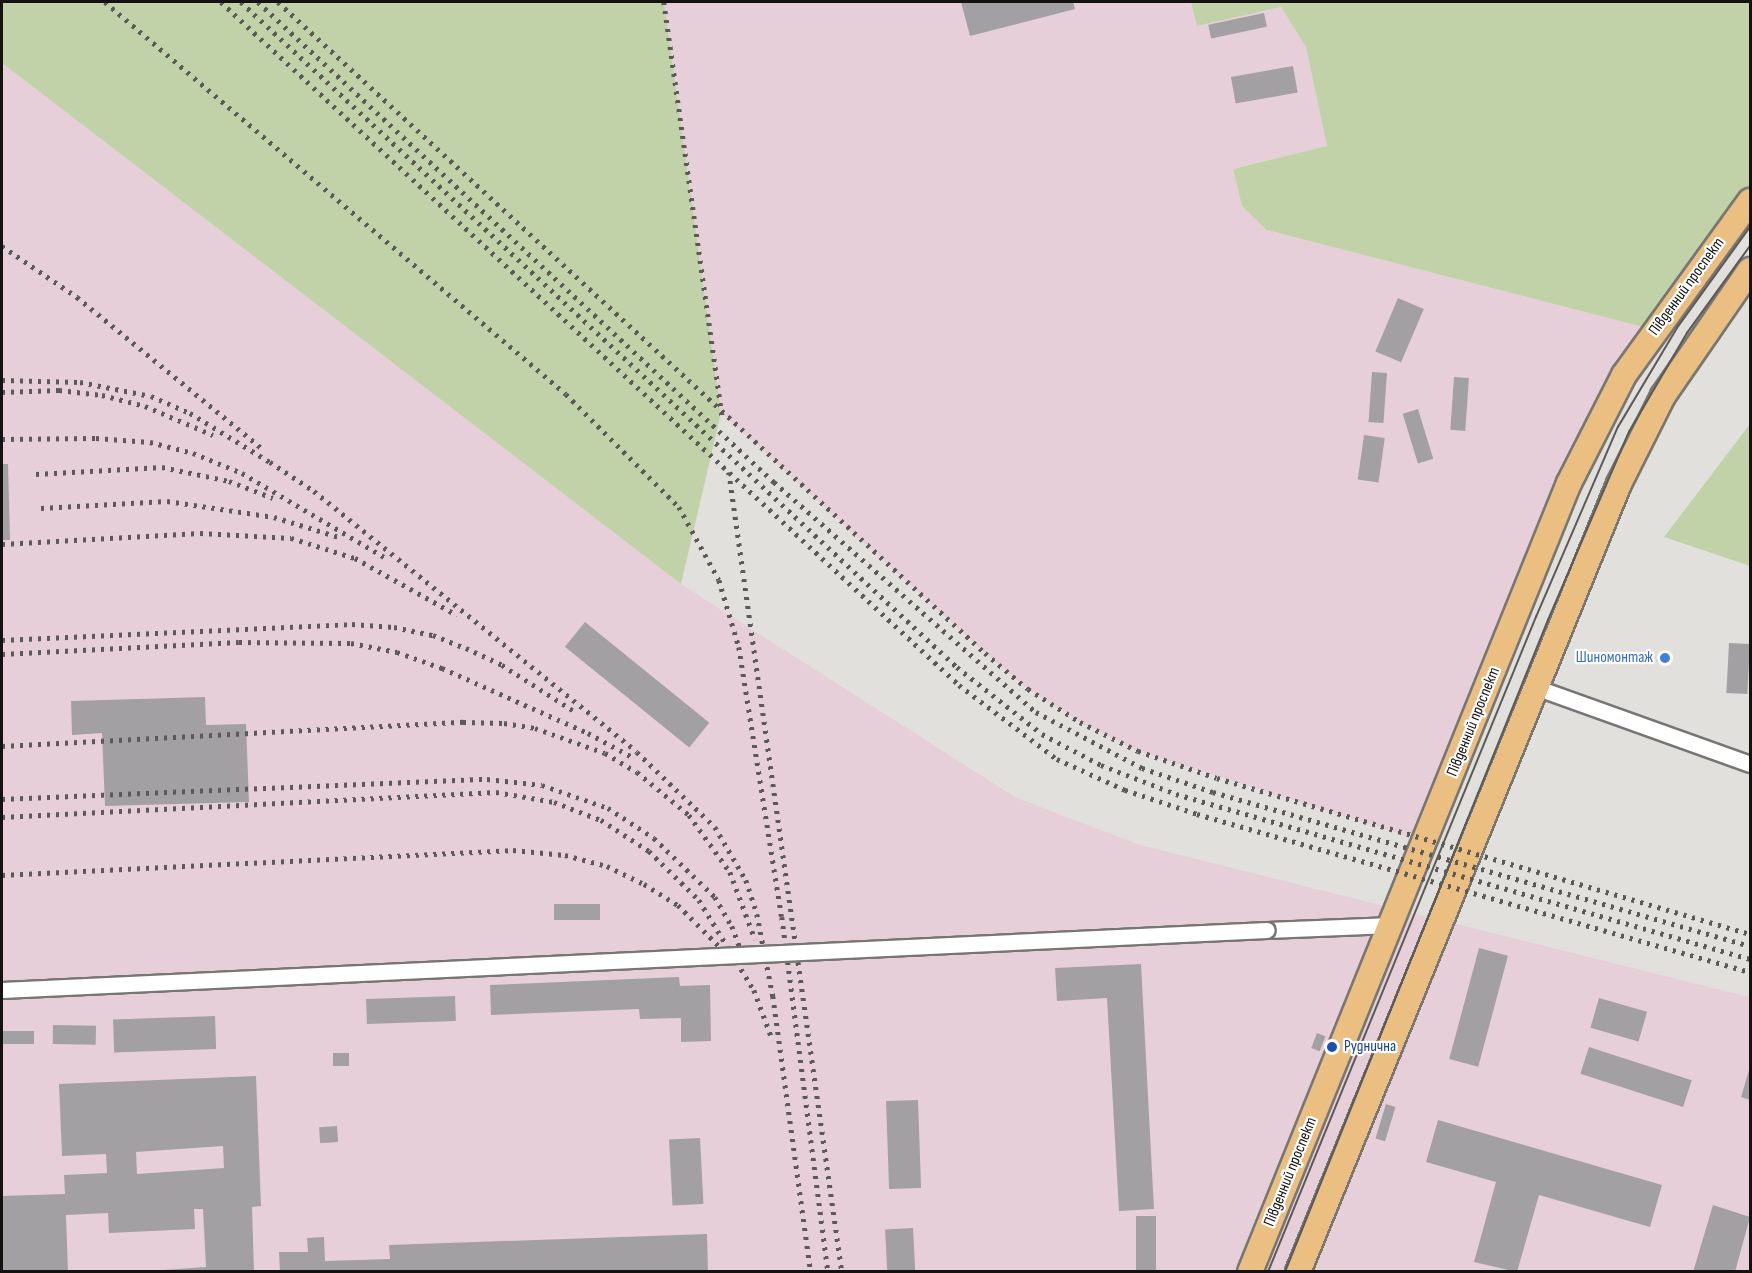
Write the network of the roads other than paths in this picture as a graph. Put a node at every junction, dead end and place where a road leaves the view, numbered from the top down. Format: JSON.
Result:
{"nodes":[{"id":1,"x":1750,"y":201,"type":"edge"},
{"id":2,"x":1750,"y":270,"type":"edge"},
{"id":3,"x":1535,"y":687,"type":"junction"},
{"id":4,"x":1750,"y":764,"type":"edge"},
{"id":5,"x":1392,"y":925,"type":"junction"},
{"id":6,"x":2,"y":990,"type":"edge"},
{"id":7,"x":1250,"y":1272,"type":"edge"},
{"id":8,"x":1298,"y":1272,"type":"edge"}],
"edges":[{"from":1,"to":5,"type":"main road","name":"Південний проспект"},
{"from":2,"to":3,"type":"main road"},
{"from":3,"to":4,"type":"street"},
{"from":3,"to":8,"type":"main road"},
{"from":5,"to":6,"type":"street","bridge":true},
{"from":5,"to":7,"type":"main road","name":"Південний проспект"}]}
